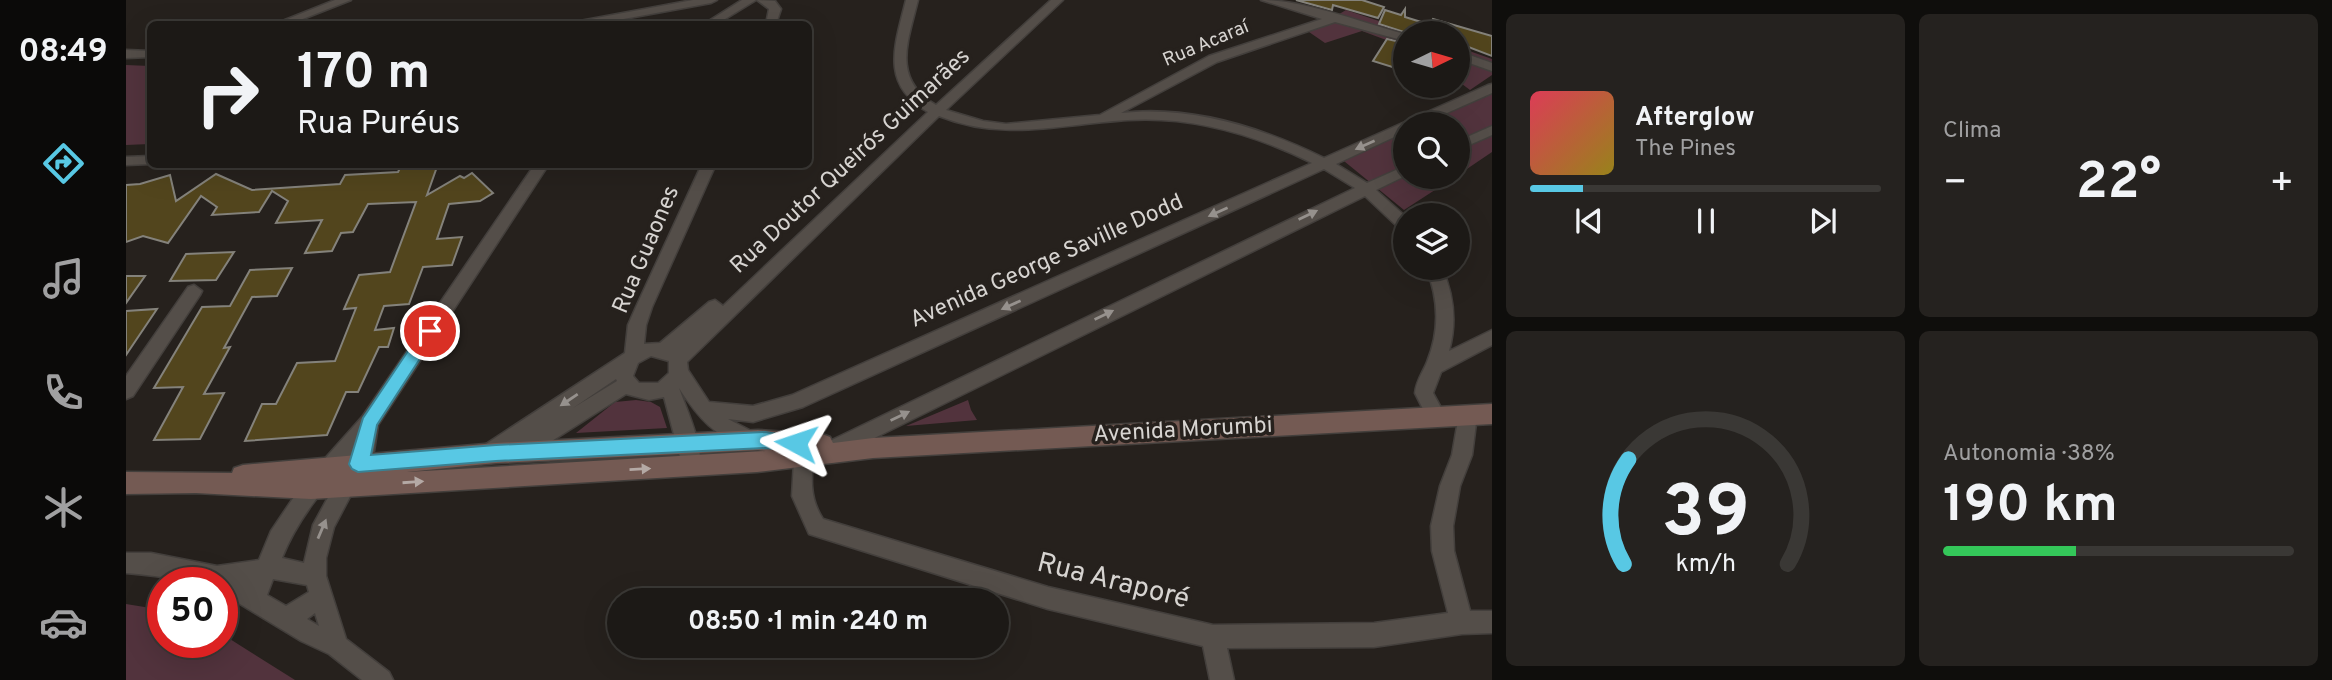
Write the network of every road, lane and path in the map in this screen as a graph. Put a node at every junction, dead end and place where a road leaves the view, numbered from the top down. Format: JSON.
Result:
{"nodes":[{"id":1,"x":345,"y":0,"type":"edge"},
{"id":2,"x":711,"y":0,"type":"edge"},
{"id":3,"x":764,"y":0,"type":"edge"},
{"id":4,"x":912,"y":0,"type":"edge"},
{"id":5,"x":1047,"y":0,"type":"edge"},
{"id":6,"x":1058,"y":0,"type":"edge"},
{"id":7,"x":1267,"y":0,"type":"edge"},
{"id":8,"x":741,"y":2,"type":"edge"},
{"id":9,"x":1336,"y":18,"type":"junction"},
{"id":10,"x":289,"y":21,"type":"edge"},
{"id":11,"x":596,"y":21,"type":"edge"},
{"id":12,"x":714,"y":21,"type":"edge"},
{"id":13,"x":772,"y":21,"type":"edge"},
{"id":14,"x":1393,"y":35,"type":"edge"},
{"id":15,"x":126,"y":54,"type":"edge"},
{"id":16,"x":147,"y":54,"type":"edge"},
{"id":17,"x":1470,"y":59,"type":"edge"},
{"id":18,"x":1492,"y":66,"type":"edge"},
{"id":19,"x":1492,"y":88,"type":"edge"},
{"id":20,"x":932,"y":109,"type":"junction"},
{"id":21,"x":1439,"y":112,"type":"edge"},
{"id":22,"x":1097,"y":120,"type":"junction"},
{"id":23,"x":1492,"y":130,"type":"edge"},
{"id":24,"x":1393,"y":133,"type":"edge"},
{"id":25,"x":1470,"y":140,"type":"edge"},
{"id":26,"x":126,"y":160,"type":"edge"},
{"id":27,"x":147,"y":160,"type":"edge"},
{"id":28,"x":1325,"y":164,"type":"junction"},
{"id":29,"x":536,"y":168,"type":"edge"},
{"id":30,"x":707,"y":168,"type":"edge"},
{"id":31,"x":1393,"y":175,"type":"edge"},
{"id":32,"x":1364,"y":188,"type":"junction"},
{"id":33,"x":1393,"y":214,"type":"edge"},
{"id":34,"x":1440,"y":280,"type":"edge"},
{"id":35,"x":194,"y":291,"type":"dead end"},
{"id":36,"x":1492,"y":337,"type":"edge"},
{"id":37,"x":631,"y":360,"type":"junction"},
{"id":38,"x":673,"y":367,"type":"junction"},
{"id":39,"x":1434,"y":368,"type":"junction"},
{"id":40,"x":627,"y":384,"type":"junction"},
{"id":41,"x":126,"y":391,"type":"edge"},
{"id":42,"x":703,"y":409,"type":"junction"},
{"id":43,"x":1492,"y":414,"type":"edge"},
{"id":44,"x":1468,"y":415,"type":"junction"},
{"id":45,"x":1437,"y":417,"type":"junction"},
{"id":46,"x":369,"y":423,"type":"junction"},
{"id":47,"x":750,"y":440,"type":"junction"},
{"id":48,"x":839,"y":446,"type":"junction"},
{"id":49,"x":873,"y":448,"type":"junction"},
{"id":50,"x":804,"y":450,"type":"junction"},
{"id":51,"x":518,"y":452,"type":"junction"},
{"id":52,"x":487,"y":454,"type":"junction"},
{"id":53,"x":689,"y":455,"type":"junction"},
{"id":54,"x":358,"y":464,"type":"junction"},
{"id":55,"x":329,"y":466,"type":"junction"},
{"id":56,"x":466,"y":478,"type":"junction"},
{"id":57,"x":196,"y":482,"type":"junction"},
{"id":58,"x":126,"y":483,"type":"edge"},
{"id":59,"x":345,"y":486,"type":"junction"},
{"id":60,"x":311,"y":488,"type":"junction"},
{"id":61,"x":126,"y":563,"type":"edge"},
{"id":62,"x":164,"y":567,"type":"edge"},
{"id":63,"x":267,"y":569,"type":"junction"},
{"id":64,"x":238,"y":574,"type":"edge"},
{"id":65,"x":318,"y":586,"type":"junction"},
{"id":66,"x":238,"y":590,"type":"edge"},
{"id":67,"x":254,"y":599,"type":"junction"},
{"id":68,"x":286,"y":619,"type":"junction"},
{"id":69,"x":1492,"y":622,"type":"edge"},
{"id":70,"x":1462,"y":623,"type":"junction"},
{"id":71,"x":1213,"y":638,"type":"junction"},
{"id":72,"x":337,"y":646,"type":"junction"},
{"id":73,"x":381,"y":680,"type":"edge"},
{"id":74,"x":1222,"y":680,"type":"edge"}],
"edges":[{"from":1,"to":10,"type":"street"},
{"from":2,"to":11,"type":"street"},
{"from":3,"to":13,"type":"street"},
{"from":4,"to":20,"type":"street"},
{"from":5,"to":20,"type":"street","name":"Rua Doutor Queirós Guimarães"},
{"from":6,"to":20,"type":"street","name":"Rua Doutor Queirós Guimarães"},
{"from":7,"to":9,"type":"street"},
{"from":8,"to":12,"type":"street"},
{"from":9,"to":14,"type":"street"},
{"from":9,"to":22,"type":"street","name":"Rua Acaraí"},
{"from":15,"to":16,"type":"street"},
{"from":17,"to":18,"type":"street"},
{"from":19,"to":21,"type":"street"},
{"from":20,"to":22,"type":"street"},
{"from":20,"to":38,"type":"street","name":"Rua Doutor Queirós Guimarães"},
{"from":22,"to":28,"type":"street"},
{"from":23,"to":25,"type":"street"},
{"from":24,"to":28,"type":"street","name":"Avenida George Saville Dodd","one_way":true},
{"from":26,"to":27,"type":"street"},
{"from":28,"to":32,"type":"street"},
{"from":28,"to":42,"type":"street","name":"Avenida George Saville Dodd","one_way":true},
{"from":29,"to":46,"type":"street"},
{"from":30,"to":37,"type":"street","name":"Rua Guaones"},
{"from":31,"to":32,"type":"street"},
{"from":32,"to":33,"type":"street"},
{"from":48,"to":32,"type":"street","one_way":true},
{"from":34,"to":39,"type":"street"},
{"from":35,"to":41,"type":"street"},
{"from":36,"to":39,"type":"street"},
{"from":37,"to":38,"type":"street"},
{"from":37,"to":40,"type":"street"},
{"from":37,"to":52,"type":"street","one_way":true},
{"from":38,"to":40,"type":"street"},
{"from":38,"to":42,"type":"street"},
{"from":38,"to":53,"type":"street"},
{"from":39,"to":45,"type":"street"},
{"from":40,"to":51,"type":"street"},
{"from":42,"to":47,"type":"street"},
{"from":43,"to":44,"type":"main road","name":"Avenida Morumbi"},
{"from":44,"to":45,"type":"main road","name":"Avenida Morumbi"},
{"from":44,"to":70,"type":"street"},
{"from":45,"to":49,"type":"main road","name":"Avenida Morumbi"},
{"from":46,"to":54,"type":"street"},
{"from":46,"to":55,"type":"street"},
{"from":47,"to":50,"type":"main road","name":"Avenida Morumbi"},
{"from":47,"to":53,"type":"main road","name":"Avenida Morumbi"},
{"from":48,"to":49,"type":"main road","name":"Avenida Morumbi"},
{"from":48,"to":50,"type":"main road","name":"Avenida Morumbi"},
{"from":49,"to":50,"type":"main road","name":"Avenida Morumbi"},
{"from":50,"to":53,"type":"main road","name":"Avenida Morumbi"},
{"from":50,"to":71,"type":"street","name":"Rua Araporé"},
{"from":51,"to":52,"type":"main road","name":"Avenida Morumbi"},
{"from":51,"to":53,"type":"main road","name":"Avenida Morumbi"},
{"from":51,"to":56,"type":"main road"},
{"from":52,"to":54,"type":"main road","name":"Avenida Morumbi"},
{"from":56,"to":53,"type":"main road","name":"Avenida Morumbi","one_way":true},
{"from":54,"to":55,"type":"main road","name":"Avenida Morumbi"},
{"from":54,"to":59,"type":"street"},
{"from":55,"to":57,"type":"main road","name":"Avenida Morumbi"},
{"from":55,"to":60,"type":"street"},
{"from":59,"to":56,"type":"main road","name":"Avenida Morumbi","one_way":true},
{"from":57,"to":58,"type":"main road","name":"Avenida Morumbi"},
{"from":57,"to":60,"type":"main road","name":"Avenida Morumbi"},
{"from":59,"to":60,"type":"main road","name":"Avenida Morumbi"},
{"from":65,"to":59,"type":"street","one_way":true},
{"from":60,"to":63,"type":"street"},
{"from":61,"to":62,"type":"street"},
{"from":63,"to":64,"type":"street"},
{"from":63,"to":65,"type":"street"},
{"from":63,"to":67,"type":"street"},
{"from":65,"to":68,"type":"street"},
{"from":65,"to":72,"type":"street"},
{"from":66,"to":67,"type":"street"},
{"from":67,"to":68,"type":"street"},
{"from":68,"to":72,"type":"street"},
{"from":69,"to":70,"type":"street","name":"Rua Araporé"},
{"from":70,"to":71,"type":"street","name":"Rua Araporé"},
{"from":71,"to":74,"type":"street"},
{"from":72,"to":73,"type":"street"}]}
